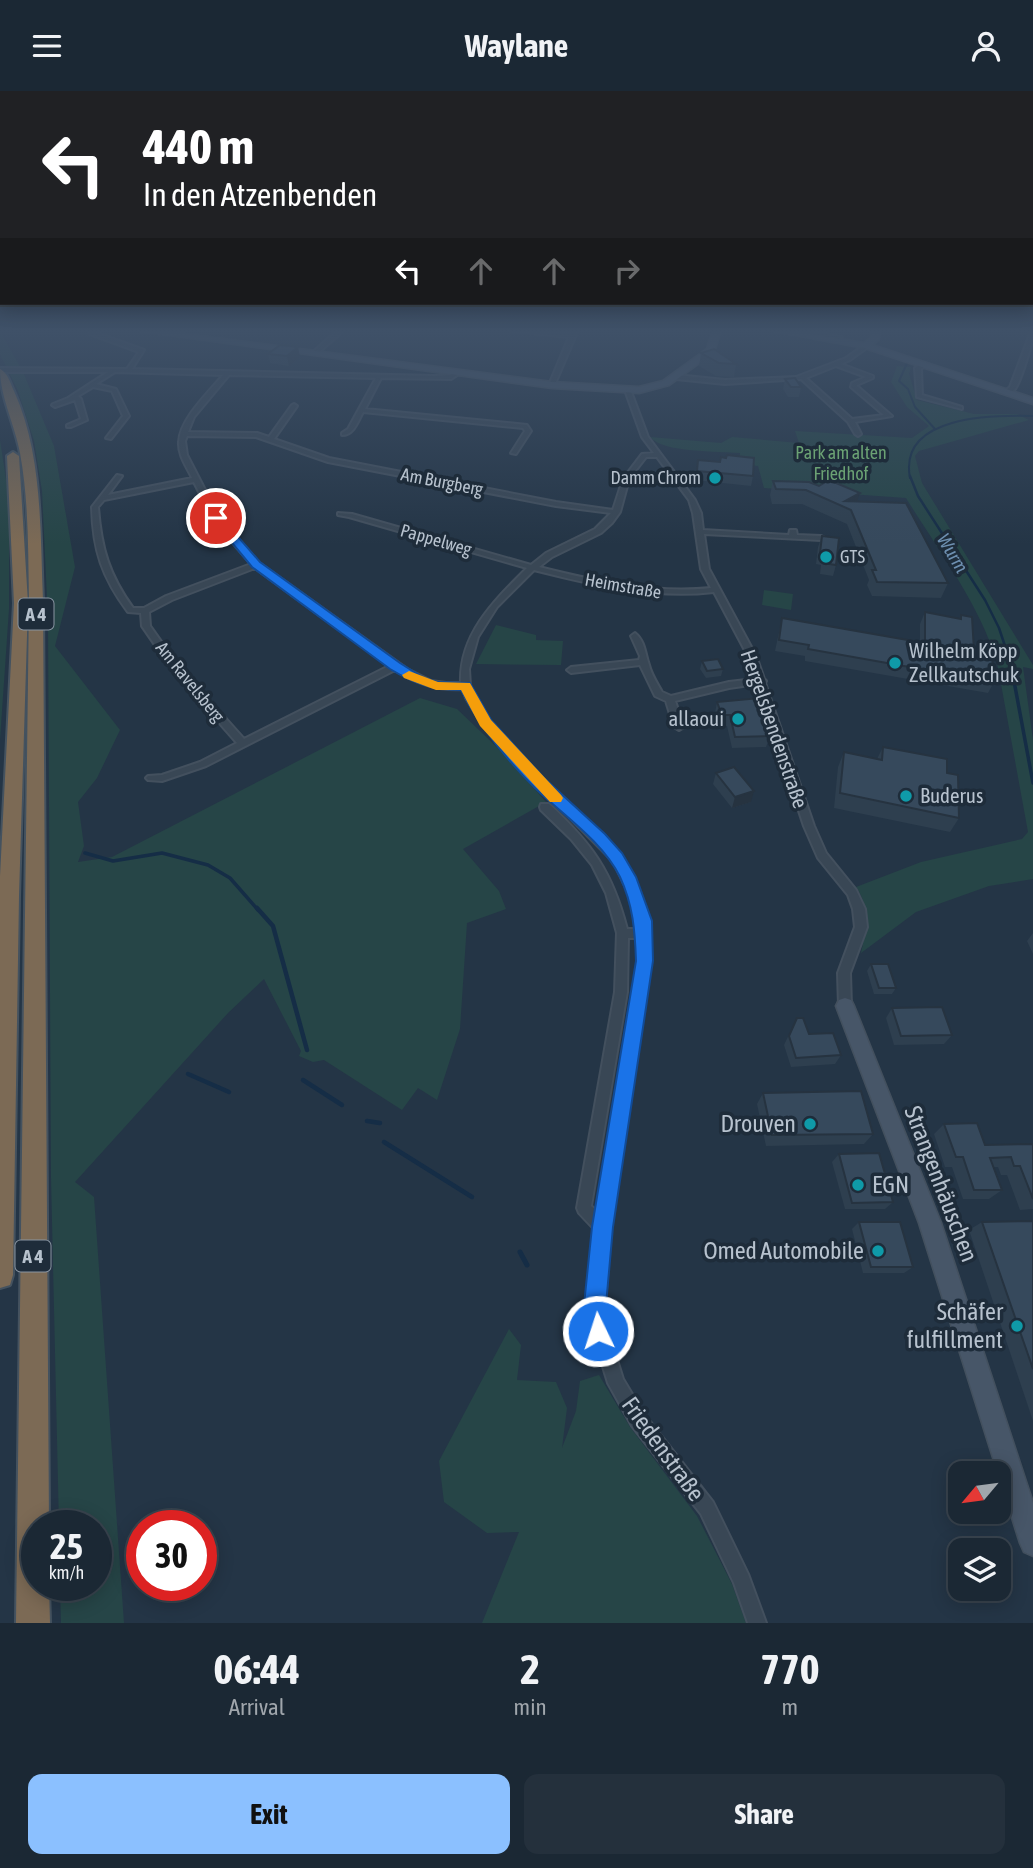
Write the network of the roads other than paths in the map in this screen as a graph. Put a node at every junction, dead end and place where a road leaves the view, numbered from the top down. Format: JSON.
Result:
{"nodes":[{"id":1,"x":12,"y":401,"type":"edge"},
{"id":2,"x":63,"y":401,"type":"edge"},
{"id":3,"x":79,"y":401,"type":"edge"},
{"id":4,"x":119,"y":401,"type":"edge"},
{"id":5,"x":204,"y":401,"type":"edge"},
{"id":6,"x":366,"y":401,"type":"edge"},
{"id":7,"x":632,"y":401,"type":"edge"},
{"id":8,"x":829,"y":401,"type":"edge"},
{"id":9,"x":871,"y":401,"type":"edge"},
{"id":10,"x":938,"y":401,"type":"edge"},
{"id":11,"x":0,"y":404,"type":"edge"},
{"id":12,"x":55,"y":405,"type":"dead end"},
{"id":13,"x":294,"y":406,"type":"dead end"},
{"id":14,"x":960,"y":408,"type":"dead end"},
{"id":15,"x":361,"y":410,"type":"junction"},
{"id":16,"x":851,"y":421,"type":"junction"},
{"id":17,"x":69,"y":426,"type":"dead end"},
{"id":18,"x":184,"y":434,"type":"junction"},
{"id":19,"x":858,"y":434,"type":"dead end"},
{"id":20,"x":344,"y":435,"type":"dead end"},
{"id":21,"x":645,"y":437,"type":"junction"},
{"id":22,"x":109,"y":438,"type":"dead end"},
{"id":23,"x":271,"y":439,"type":"junction"},
{"id":24,"x":514,"y":453,"type":"dead end"},
{"id":25,"x":644,"y":455,"type":"junction"},
{"id":26,"x":660,"y":455,"type":"junction"},
{"id":27,"x":119,"y":477,"type":"dead end"},
{"id":28,"x":197,"y":479,"type":"junction"},
{"id":29,"x":102,"y":498,"type":"junction"},
{"id":30,"x":616,"y":512,"type":"junction"},
{"id":31,"x":340,"y":514,"type":"dead end"},
{"id":32,"x":699,"y":532,"type":"junction"},
{"id":33,"x":821,"y":538,"type":"edge"},
{"id":34,"x":256,"y":565,"type":"junction"},
{"id":35,"x":532,"y":568,"type":"junction"},
{"id":36,"x":715,"y":590,"type":"junction"},
{"id":37,"x":145,"y":611,"type":"junction"},
{"id":38,"x":635,"y":636,"type":"dead end"},
{"id":39,"x":643,"y":662,"type":"junction"},
{"id":40,"x":395,"y":666,"type":"junction"},
{"id":41,"x":571,"y":670,"type":"dead end"},
{"id":42,"x":762,"y":681,"type":"junction"},
{"id":43,"x":466,"y":686,"type":"junction"},
{"id":44,"x":670,"y":699,"type":"junction"},
{"id":45,"x":679,"y":727,"type":"dead end"},
{"id":46,"x":243,"y":744,"type":"junction"},
{"id":47,"x":151,"y":778,"type":"dead end"},
{"id":48,"x":545,"y":807,"type":"dead end"},
{"id":49,"x":22,"y":893,"type":"junction"},
{"id":50,"x":623,"y":933,"type":"junction"},
{"id":51,"x":645,"y":934,"type":"junction"},
{"id":52,"x":845,"y":1006,"type":"joint"},
{"id":53,"x":602,"y":1227,"type":"junction"},
{"id":54,"x":0,"y":1275,"type":"edge"},
{"id":55,"x":1033,"y":1543,"type":"edge"},
{"id":56,"x":33,"y":1623,"type":"edge"},
{"id":57,"x":757,"y":1623,"type":"edge"}],
"edges":[{"from":1,"to":49,"type":"highway","number":"A 4"},
{"from":2,"to":12,"type":"street"},
{"from":3,"to":17,"type":"street"},
{"from":4,"to":22,"type":"street"},
{"from":5,"to":18,"type":"street"},
{"from":6,"to":15,"type":"street"},
{"from":7,"to":21,"type":"street"},
{"from":8,"to":16,"type":"street"},
{"from":9,"to":16,"type":"street"},
{"from":10,"to":14,"type":"street"},
{"from":11,"to":49,"type":"highway","number":"A 4"},
{"from":13,"to":23,"type":"street"},
{"from":15,"to":20,"type":"street"},
{"from":15,"to":24,"type":"street"},
{"from":16,"to":19,"type":"street"},
{"from":18,"to":23,"type":"street","name":"Am Burgberg"},
{"from":18,"to":28,"type":"street"},
{"from":21,"to":25,"type":"street"},
{"from":21,"to":26,"type":"street"},
{"from":23,"to":30,"type":"street","name":"Am Burgberg"},
{"from":25,"to":26,"type":"street"},
{"from":25,"to":30,"type":"street"},
{"from":26,"to":32,"type":"street","name":"Hergelsbendenstraße"},
{"from":27,"to":29,"type":"street"},
{"from":28,"to":29,"type":"street"},
{"from":28,"to":34,"type":"street"},
{"from":29,"to":37,"type":"street"},
{"from":30,"to":35,"type":"street"},
{"from":31,"to":35,"type":"street","name":"Pappelweg"},
{"from":32,"to":33,"type":"street"},
{"from":32,"to":36,"type":"street","name":"Hergelsbendenstraße"},
{"from":34,"to":37,"type":"street"},
{"from":34,"to":40,"type":"street"},
{"from":35,"to":36,"type":"street","name":"Heimstraße"},
{"from":35,"to":43,"type":"street"},
{"from":36,"to":42,"type":"street","name":"Hergelsbendenstraße"},
{"from":37,"to":46,"type":"street","name":"Am Ravelsberg"},
{"from":38,"to":39,"type":"street"},
{"from":39,"to":41,"type":"street"},
{"from":39,"to":44,"type":"street"},
{"from":40,"to":43,"type":"street"},
{"from":40,"to":46,"type":"street","name":"Am Ravelsberg"},
{"from":42,"to":44,"type":"street"},
{"from":42,"to":52,"type":"street","name":"Hergelsbendenstraße"},
{"from":43,"to":51,"type":"street","name":"Friedenstraße"},
{"from":44,"to":45,"type":"street"},
{"from":46,"to":47,"type":"street","name":"Am Ravelsberg"},
{"from":48,"to":50,"type":"street"},
{"from":49,"to":54,"type":"highway","number":"A 4"},
{"from":49,"to":56,"type":"highway","number":"A 4"},
{"from":50,"to":51,"type":"street"},
{"from":50,"to":53,"type":"street"},
{"from":51,"to":53,"type":"street","name":"Friedenstraße"},
{"from":52,"to":55,"type":"main road","name":"Strangenhäuschen"},
{"from":53,"to":57,"type":"street","name":"Friedenstraße"}]}
